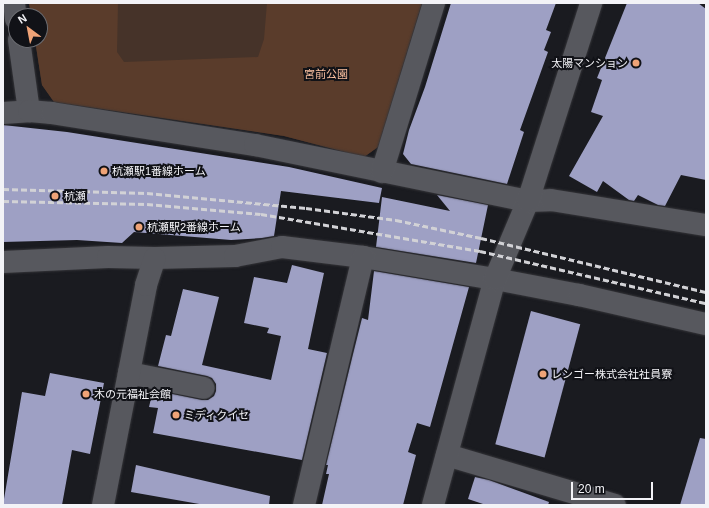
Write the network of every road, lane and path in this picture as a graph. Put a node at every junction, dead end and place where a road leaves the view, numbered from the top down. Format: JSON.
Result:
{"nodes":[{"id":1,"x":434,"y":3,"type":"edge"},
{"id":2,"x":591,"y":3,"type":"edge"},
{"id":3,"x":20,"y":48,"type":"edge"},
{"id":4,"x":29,"y":112,"type":"junction"},
{"id":5,"x":3,"y":113,"type":"edge"},
{"id":6,"x":382,"y":172,"type":"junction"},
{"id":7,"x":528,"y":201,"type":"junction"},
{"id":8,"x":706,"y":225,"type":"edge"},
{"id":9,"x":363,"y":257,"type":"junction"},
{"id":10,"x":154,"y":258,"type":"junction"},
{"id":11,"x":3,"y":262,"type":"edge"},
{"id":12,"x":495,"y":279,"type":"junction"},
{"id":13,"x":706,"y":324,"type":"edge"},
{"id":14,"x":129,"y":374,"type":"junction"},
{"id":15,"x":204,"y":388,"type":"dead end"},
{"id":16,"x":447,"y":455,"type":"junction"},
{"id":17,"x":588,"y":501,"type":"edge"},
{"id":18,"x":103,"y":505,"type":"edge"},
{"id":19,"x":304,"y":505,"type":"edge"},
{"id":20,"x":433,"y":505,"type":"edge"},
{"id":21,"x":615,"y":505,"type":"edge"}],
"edges":[{"from":1,"to":6,"type":"street"},
{"from":2,"to":7,"type":"street"},
{"from":3,"to":4,"type":"street"},
{"from":4,"to":5,"type":"street"},
{"from":4,"to":6,"type":"street"},
{"from":6,"to":7,"type":"street"},
{"from":7,"to":8,"type":"street"},
{"from":7,"to":12,"type":"street"},
{"from":9,"to":10,"type":"street"},
{"from":9,"to":12,"type":"street"},
{"from":9,"to":19,"type":"street"},
{"from":10,"to":11,"type":"street"},
{"from":10,"to":14,"type":"street"},
{"from":12,"to":13,"type":"street"},
{"from":12,"to":16,"type":"street"},
{"from":14,"to":15,"type":"street"},
{"from":14,"to":18,"type":"street"},
{"from":16,"to":17,"type":"street"},
{"from":16,"to":20,"type":"street"},
{"from":17,"to":21,"type":"street"}]}
